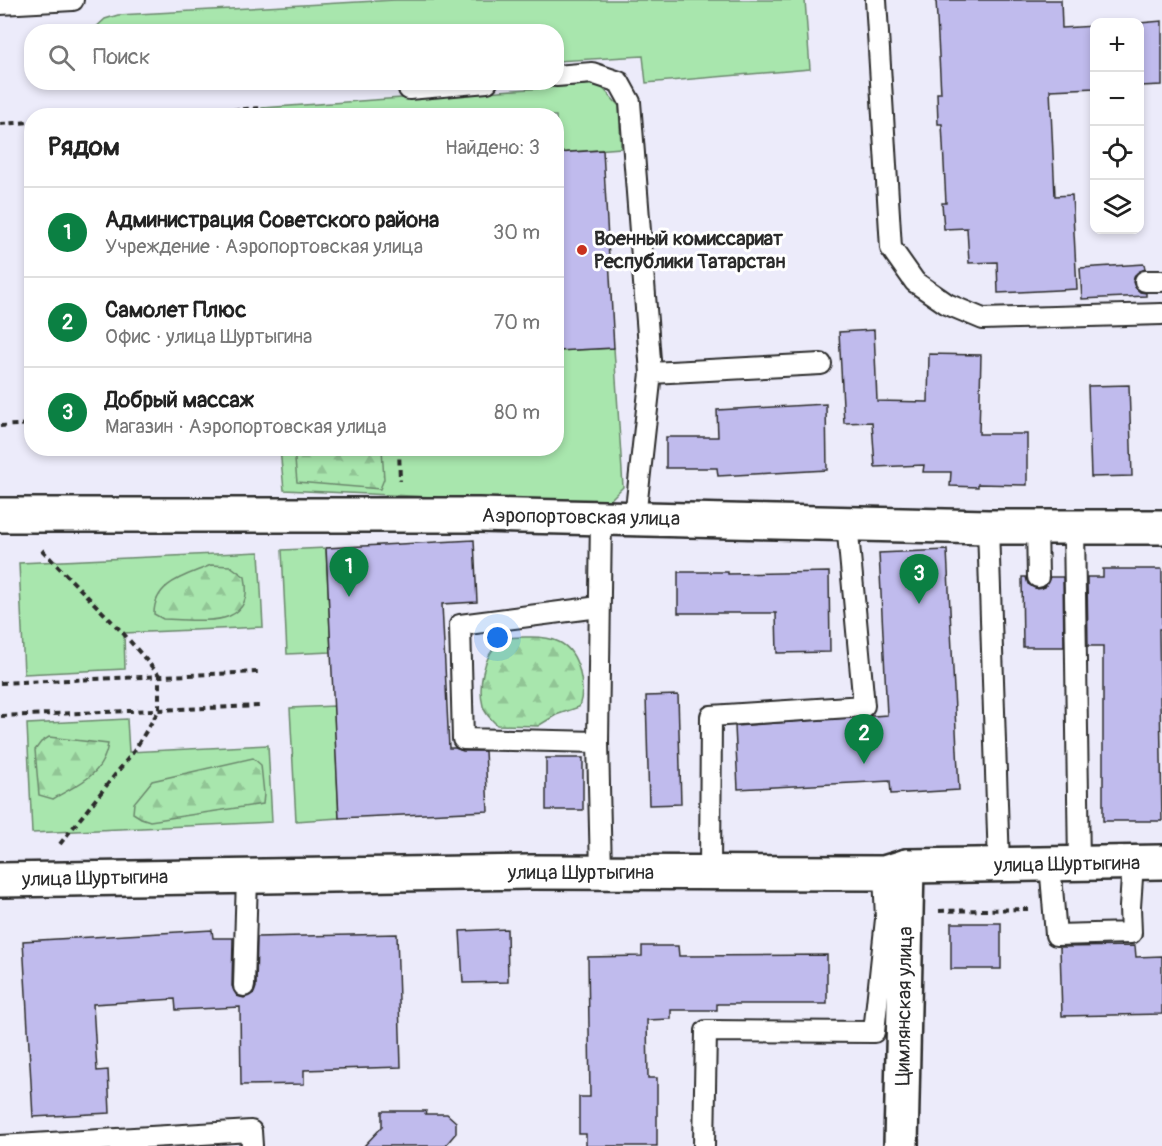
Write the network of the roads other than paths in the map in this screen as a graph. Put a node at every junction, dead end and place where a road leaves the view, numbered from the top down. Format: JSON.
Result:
{"nodes":[{"id":1,"x":74,"y":0,"type":"edge"},
{"id":2,"x":876,"y":0,"type":"edge"},
{"id":3,"x":0,"y":3,"type":"edge"},
{"id":4,"x":564,"y":75,"type":"edge"},
{"id":5,"x":1162,"y":314,"type":"edge"},
{"id":6,"x":821,"y":364,"type":"dead end"},
{"id":7,"x":651,"y":373,"type":"junction"},
{"id":8,"x":0,"y":515,"type":"edge"},
{"id":9,"x":601,"y":517,"type":"junction"},
{"id":10,"x":635,"y":518,"type":"junction"},
{"id":11,"x":847,"y":524,"type":"junction"},
{"id":12,"x":988,"y":527,"type":"junction"},
{"id":13,"x":1037,"y":527,"type":"junction"},
{"id":14,"x":1074,"y":527,"type":"junction"},
{"id":15,"x":1162,"y":527,"type":"edge"},
{"id":16,"x":1038,"y":577,"type":"dead end"},
{"id":17,"x":599,"y":606,"type":"junction"},
{"id":18,"x":598,"y":742,"type":"junction"},
{"id":19,"x":1148,"y":862,"type":"edge"},
{"id":20,"x":1065,"y":864,"type":"junction"},
{"id":21,"x":999,"y":865,"type":"junction"},
{"id":22,"x":896,"y":870,"type":"junction"},
{"id":23,"x":602,"y":872,"type":"junction"},
{"id":24,"x":710,"y":872,"type":"junction"},
{"id":25,"x":247,"y":876,"type":"junction"},
{"id":26,"x":0,"y":880,"type":"edge"},
{"id":27,"x":244,"y":986,"type":"dead end"},
{"id":28,"x":0,"y":1146,"type":"edge"},
{"id":29,"x":252,"y":1146,"type":"edge"},
{"id":30,"x":704,"y":1146,"type":"edge"},
{"id":31,"x":901,"y":1146,"type":"edge"}],
"edges":[{"from":1,"to":3,"type":"lane"},
{"from":2,"to":5,"type":"lane"},
{"from":4,"to":7,"type":"lane"},
{"from":6,"to":7,"type":"lane"},
{"from":7,"to":10,"type":"lane"},
{"from":8,"to":9,"type":"street","name":"Аэропортовская улица"},
{"from":9,"to":10,"type":"street","name":"Аэропортовская улица"},
{"from":9,"to":17,"type":"lane"},
{"from":10,"to":11,"type":"street","name":"Аэропортовская улица"},
{"from":11,"to":12,"type":"street","name":"Аэропортовская улица"},
{"from":11,"to":24,"type":"lane"},
{"from":12,"to":13,"type":"street","name":"Аэропортовская улица"},
{"from":12,"to":21,"type":"lane"},
{"from":13,"to":14,"type":"street","name":"Аэропортовская улица"},
{"from":13,"to":16,"type":"lane"},
{"from":14,"to":15,"type":"street","name":"Аэропортовская улица"},
{"from":14,"to":20,"type":"lane"},
{"from":17,"to":18,"type":"lane"},
{"from":17,"to":18,"type":"lane"},
{"from":18,"to":23,"type":"lane"},
{"from":19,"to":20,"type":"street","name":"улица Шуртыгина"},
{"from":19,"to":20,"type":"lane"},
{"from":20,"to":21,"type":"street","name":"улица Шуртыгина"},
{"from":21,"to":22,"type":"street","name":"улица Шуртыгина"},
{"from":22,"to":24,"type":"street","name":"улица Шуртыгина"},
{"from":22,"to":30,"type":"lane"},
{"from":22,"to":31,"type":"street","name":"Цимлянская улица"},
{"from":23,"to":24,"type":"street","name":"улица Шуртыгина"},
{"from":23,"to":25,"type":"street","name":"улица Шуртыгина"},
{"from":25,"to":26,"type":"street","name":"улица Шуртыгина"},
{"from":25,"to":27,"type":"lane"},
{"from":28,"to":29,"type":"lane"}]}
